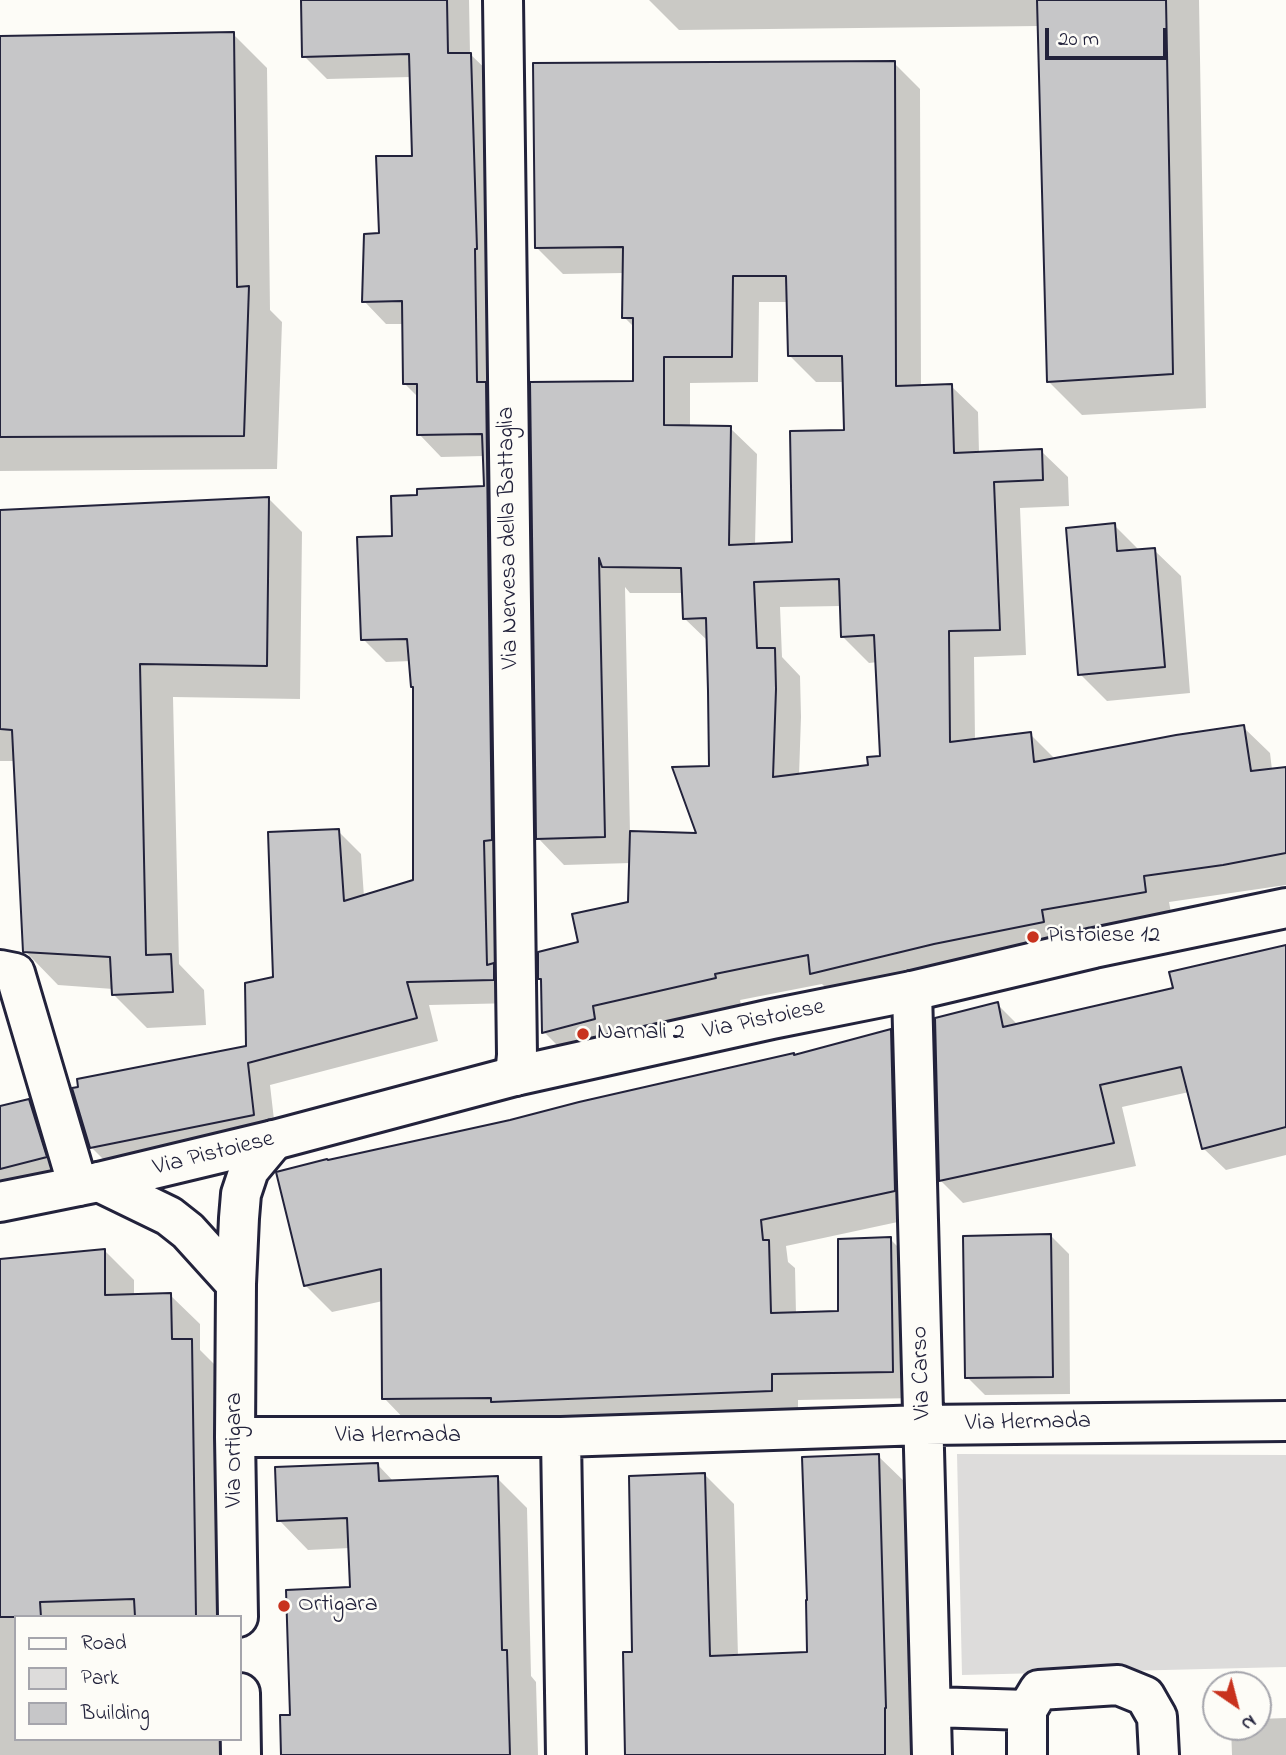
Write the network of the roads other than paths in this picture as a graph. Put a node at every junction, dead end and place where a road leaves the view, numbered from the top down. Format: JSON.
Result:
{"nodes":[{"id":1,"x":503,"y":0,"type":"edge"},
{"id":2,"x":1286,"y":908,"type":"edge"},
{"id":3,"x":0,"y":970,"type":"edge"},
{"id":4,"x":912,"y":991,"type":"junction"},
{"id":5,"x":516,"y":1076,"type":"junction"},
{"id":6,"x":274,"y":1140,"type":"junction"},
{"id":7,"x":88,"y":1184,"type":"junction"},
{"id":8,"x":0,"y":1202,"type":"edge"},
{"id":9,"x":236,"y":1284,"type":"junction"},
{"id":10,"x":1286,"y":1421,"type":"edge"},
{"id":11,"x":924,"y":1425,"type":"junction"},
{"id":12,"x":235,"y":1437,"type":"junction"},
{"id":13,"x":561,"y":1437,"type":"junction"},
{"id":14,"x":239,"y":1615,"type":"edge"},
{"id":15,"x":932,"y":1707,"type":"junction"},
{"id":16,"x":1027,"y":1710,"type":"junction"},
{"id":17,"x":566,"y":1755,"type":"edge"},
{"id":18,"x":932,"y":1755,"type":"edge"},
{"id":19,"x":1027,"y":1755,"type":"edge"},
{"id":20,"x":1159,"y":1755,"type":"edge"}],
"edges":[{"from":1,"to":5,"type":"street","name":"Via Nervesa della Battaglia"},
{"from":2,"to":4,"type":"street","name":"Via Pistoiese"},
{"from":3,"to":7,"type":"street"},
{"from":4,"to":5,"type":"street","name":"Via Pistoiese"},
{"from":4,"to":11,"type":"street","name":"Via Carso"},
{"from":5,"to":6,"type":"street","name":"Via Pistoiese"},
{"from":6,"to":7,"type":"street","name":"Via Pistoiese"},
{"from":6,"to":9,"type":"street","name":"Via Ortigara"},
{"from":7,"to":8,"type":"street","name":"Via Pistoiese"},
{"from":7,"to":9,"type":"street"},
{"from":9,"to":12,"type":"street","name":"Via Ortigara"},
{"from":10,"to":11,"type":"street","name":"Via Hermada"},
{"from":11,"to":13,"type":"street","name":"Via Hermada"},
{"from":11,"to":15,"type":"street","name":"Via Carso"},
{"from":12,"to":13,"type":"street","name":"Via Hermada"},
{"from":12,"to":14,"type":"street","name":"Via Ortigara"},
{"from":13,"to":17,"type":"street"},
{"from":15,"to":16,"type":"street"},
{"from":15,"to":18,"type":"street","name":"Via Carso"},
{"from":16,"to":19,"type":"street"},
{"from":16,"to":20,"type":"street"}]}
